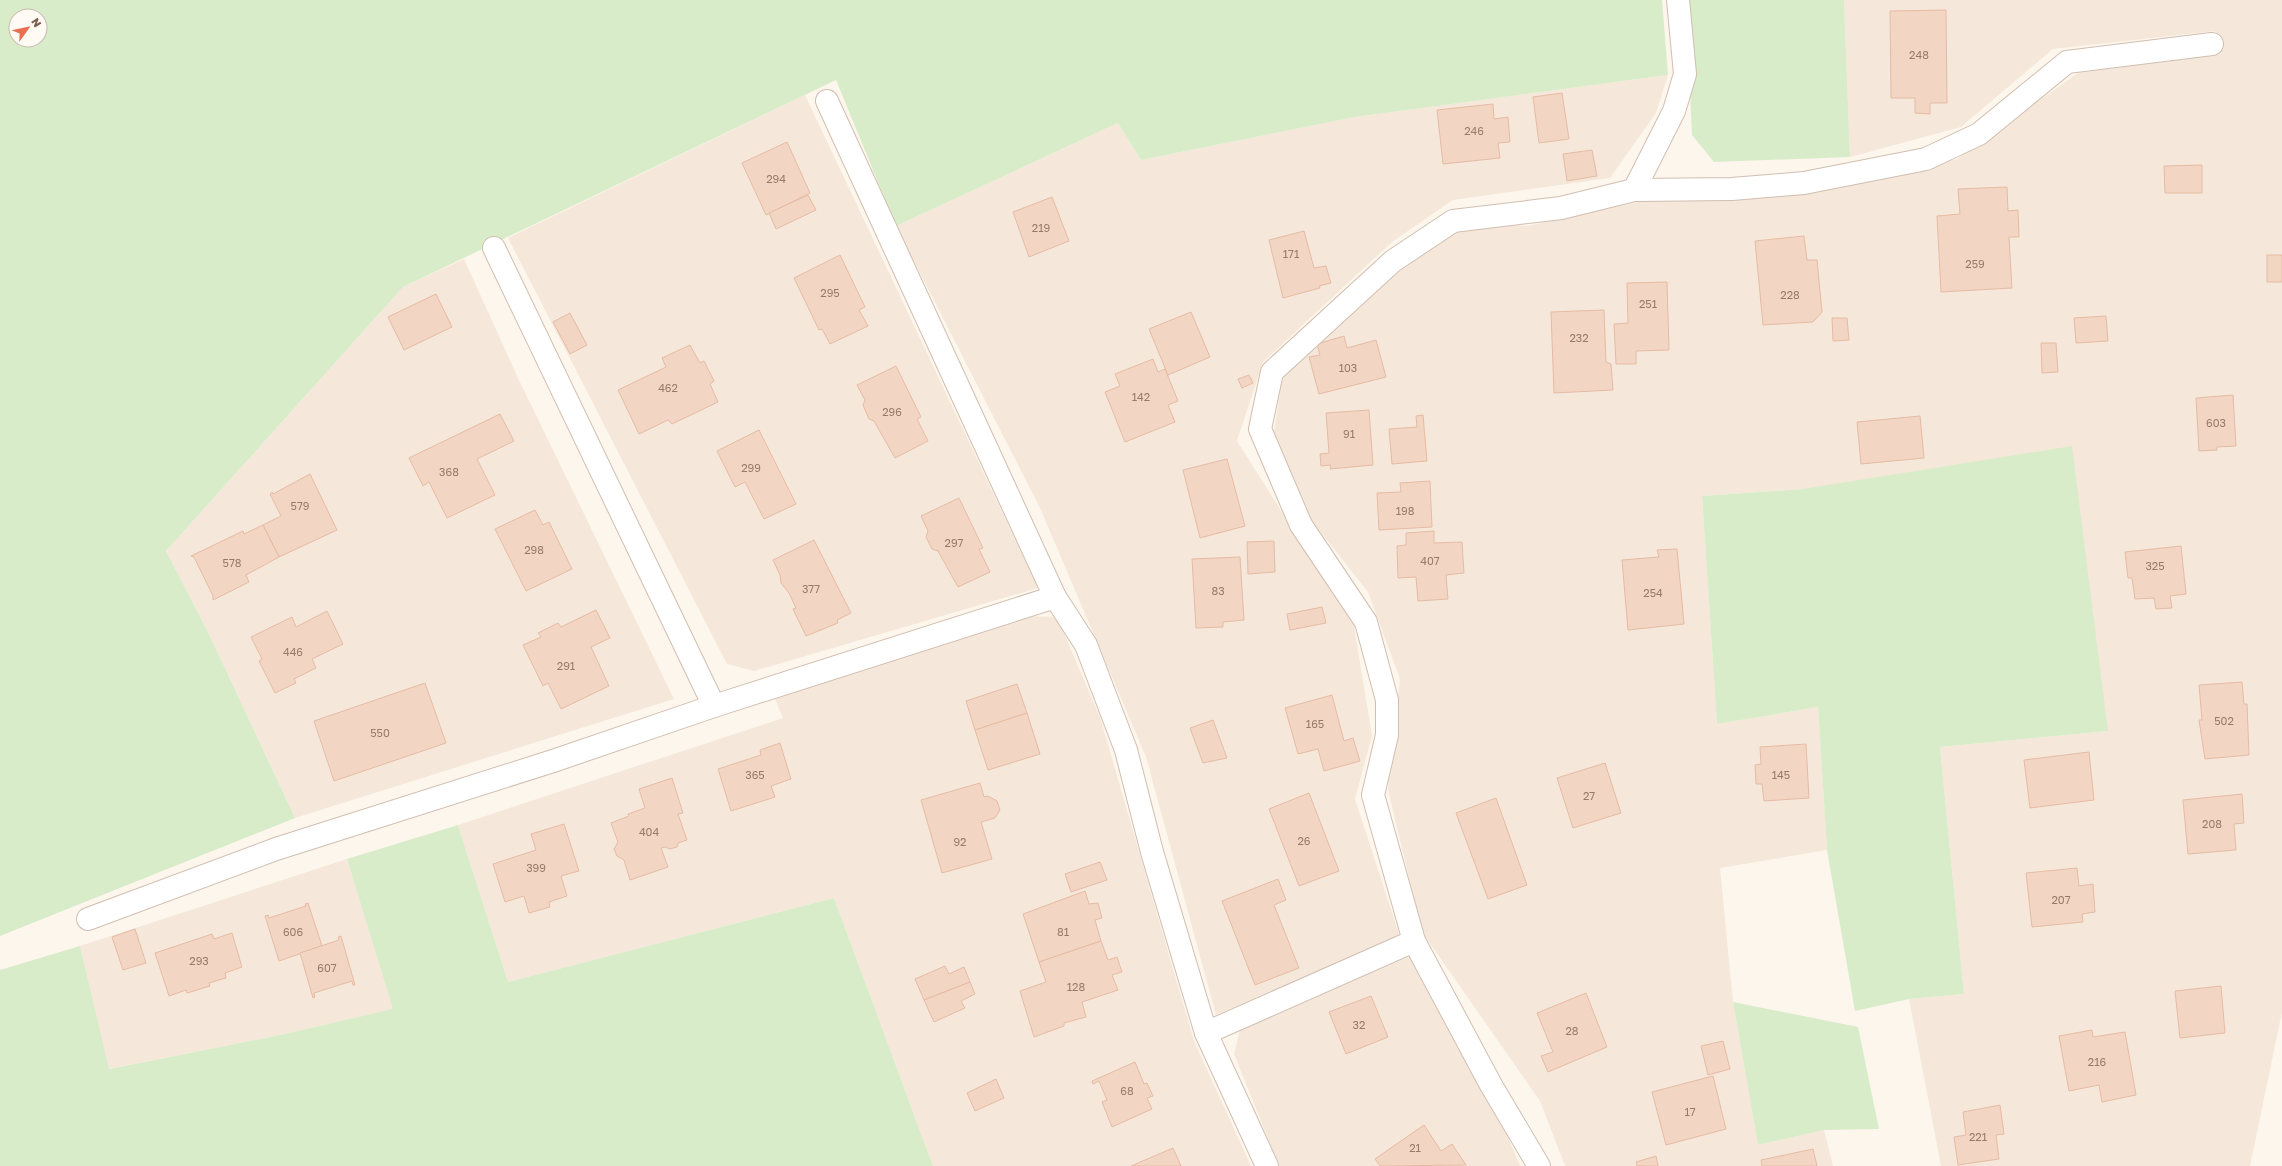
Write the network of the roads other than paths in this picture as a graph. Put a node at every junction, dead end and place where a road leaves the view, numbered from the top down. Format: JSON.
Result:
{"nodes":[{"id":1,"x":1678,"y":0,"type":"edge"},
{"id":2,"x":2212,"y":44,"type":"dead end"},
{"id":3,"x":827,"y":101,"type":"dead end"},
{"id":4,"x":1634,"y":190,"type":"junction"},
{"id":5,"x":494,"y":248,"type":"dead end"},
{"id":6,"x":1055,"y":597,"type":"junction"},
{"id":7,"x":714,"y":706,"type":"junction"},
{"id":8,"x":88,"y":919,"type":"dead end"},
{"id":9,"x":1414,"y":941,"type":"junction"},
{"id":10,"x":1206,"y":1033,"type":"junction"},
{"id":11,"x":1267,"y":1166,"type":"edge"},
{"id":12,"x":1539,"y":1166,"type":"edge"}],
"edges":[{"from":1,"to":4,"type":"street"},
{"from":2,"to":4,"type":"street"},
{"from":3,"to":6,"type":"street"},
{"from":4,"to":9,"type":"street"},
{"from":5,"to":7,"type":"street"},
{"from":6,"to":7,"type":"street"},
{"from":6,"to":10,"type":"street"},
{"from":7,"to":8,"type":"street"},
{"from":9,"to":10,"type":"street"},
{"from":9,"to":12,"type":"street"},
{"from":10,"to":11,"type":"street"}]}
